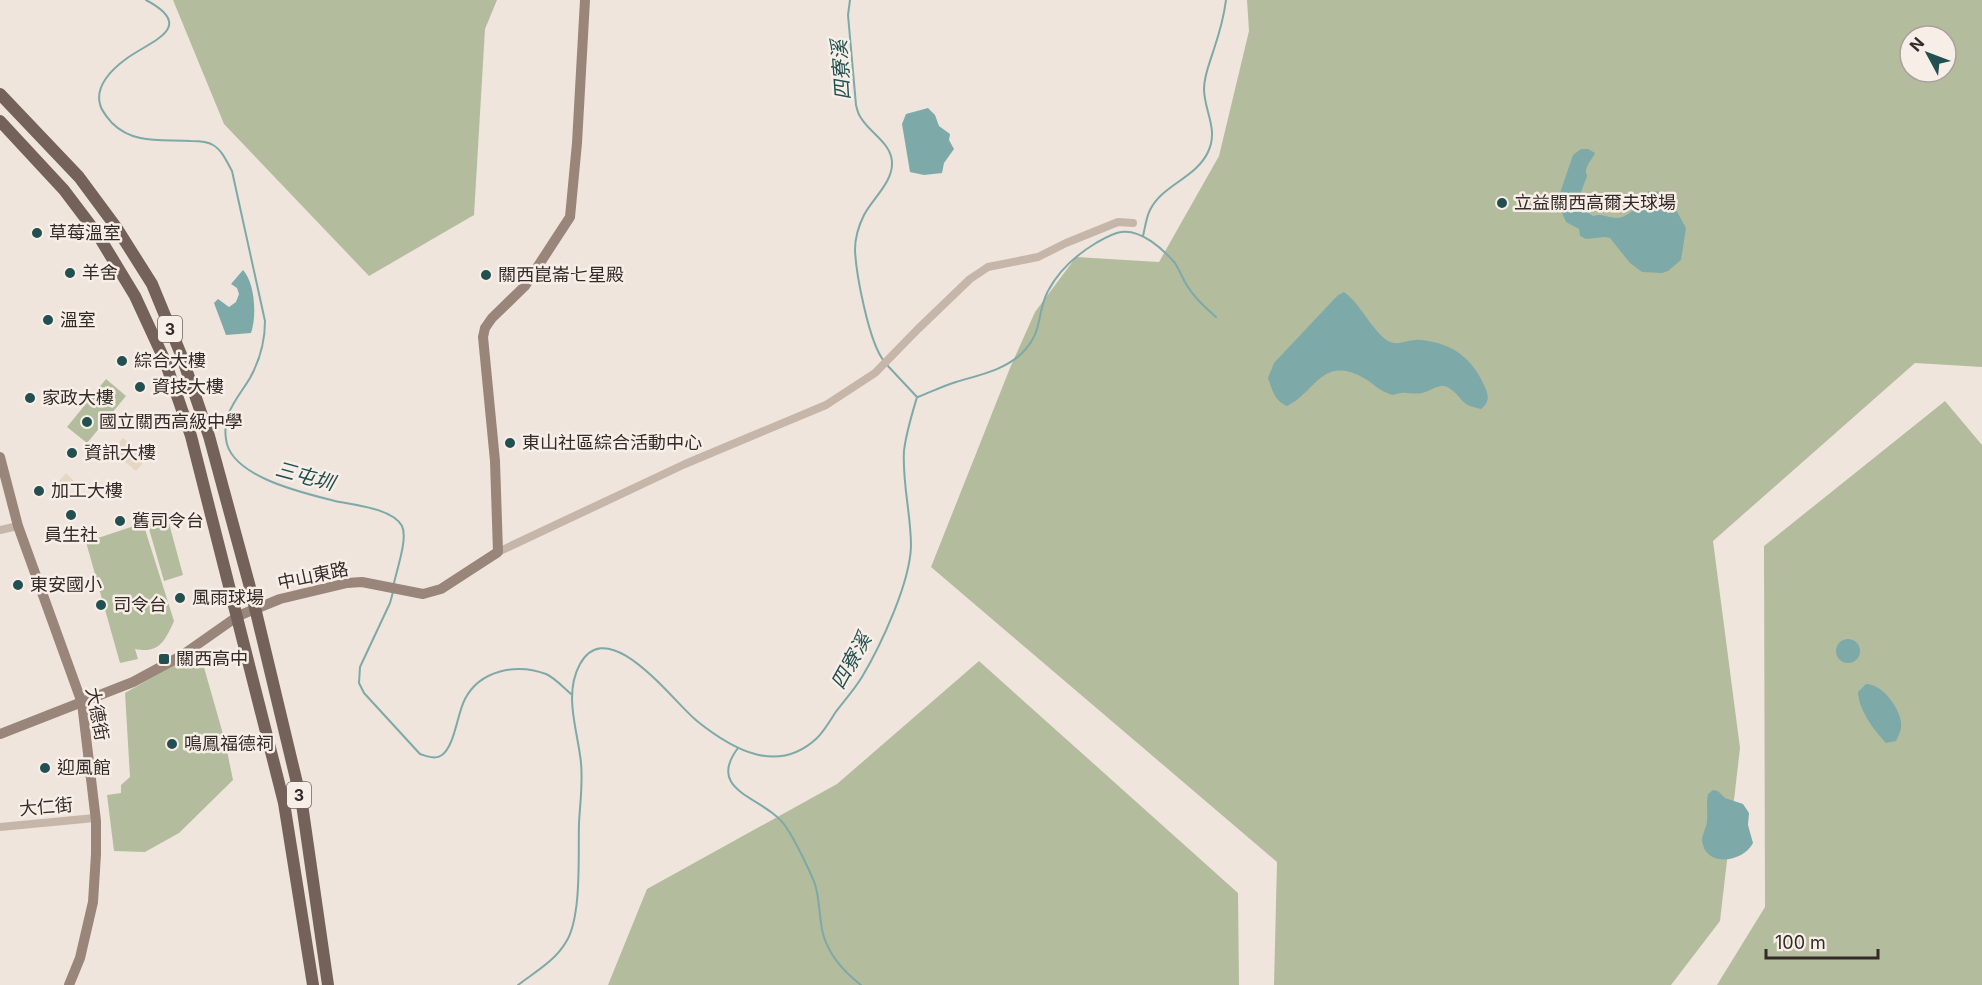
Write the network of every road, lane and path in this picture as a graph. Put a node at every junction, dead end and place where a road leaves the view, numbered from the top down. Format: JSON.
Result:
{"nodes":[{"id":1,"x":585,"y":0,"type":"edge"},
{"id":2,"x":0,"y":94,"type":"edge"},
{"id":3,"x":0,"y":121,"type":"edge"},
{"id":4,"x":1133,"y":223,"type":"dead end"},
{"id":5,"x":0,"y":457,"type":"edge"},
{"id":6,"x":18,"y":526,"type":"junction"},
{"id":7,"x":0,"y":530,"type":"edge"},
{"id":8,"x":498,"y":552,"type":"junction"},
{"id":9,"x":255,"y":608,"type":"junction"},
{"id":10,"x":238,"y":616,"type":"junction"},
{"id":11,"x":82,"y":703,"type":"junction"},
{"id":12,"x":0,"y":734,"type":"edge"},
{"id":13,"x":95,"y":818,"type":"junction"},
{"id":14,"x":0,"y":827,"type":"edge"},
{"id":15,"x":69,"y":985,"type":"edge"},
{"id":16,"x":313,"y":985,"type":"edge"},
{"id":17,"x":328,"y":985,"type":"edge"}],
"edges":[{"from":1,"to":8,"type":"street"},
{"from":2,"to":9,"type":"main road","number":"3"},
{"from":3,"to":10,"type":"main road","number":"3"},
{"from":4,"to":8,"type":"street"},
{"from":5,"to":6,"type":"street","name":"大德街"},
{"from":6,"to":7,"type":"street"},
{"from":6,"to":11,"type":"street","name":"大德街"},
{"from":8,"to":9,"type":"street","name":"中山東路"},
{"from":9,"to":10,"type":"street","name":"中山東路"},
{"from":9,"to":17,"type":"main road","number":"3"},
{"from":10,"to":11,"type":"street","name":"中山東路"},
{"from":10,"to":16,"type":"main road","number":"3"},
{"from":11,"to":12,"type":"street","name":"中山東路"},
{"from":11,"to":13,"type":"street","name":"大德街"},
{"from":13,"to":14,"type":"street","name":"大仁街"},
{"from":13,"to":15,"type":"street","name":"大德街"}]}
